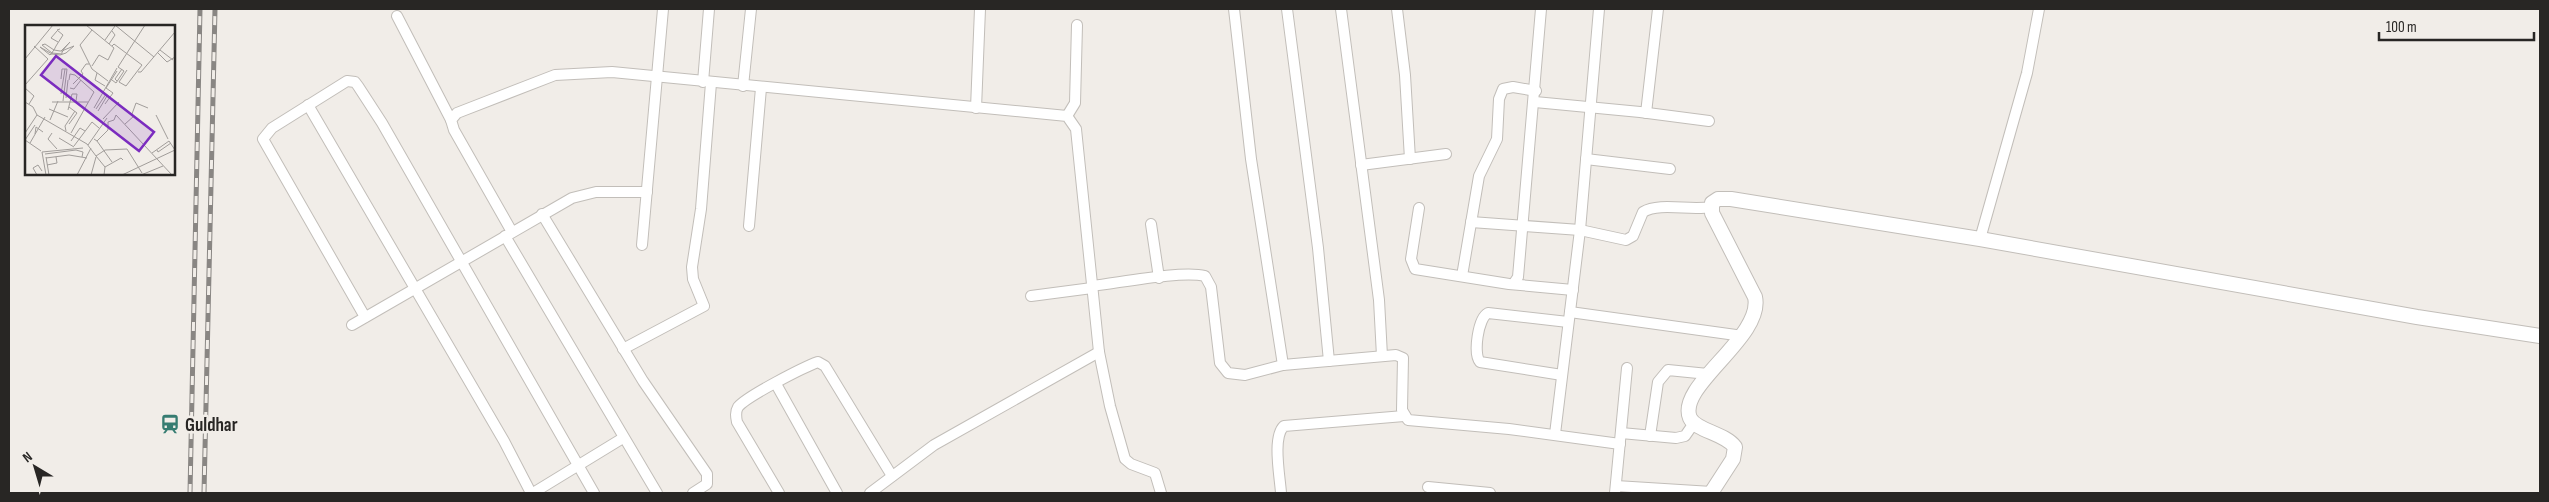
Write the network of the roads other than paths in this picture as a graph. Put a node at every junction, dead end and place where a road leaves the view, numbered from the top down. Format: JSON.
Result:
{"nodes":[{"id":1,"x":663,"y":9,"type":"edge"},
{"id":2,"x":709,"y":9,"type":"edge"},
{"id":3,"x":751,"y":9,"type":"edge"},
{"id":4,"x":980,"y":9,"type":"edge"},
{"id":5,"x":1234,"y":9,"type":"edge"},
{"id":6,"x":1287,"y":9,"type":"edge"},
{"id":7,"x":1341,"y":9,"type":"edge"},
{"id":8,"x":1397,"y":9,"type":"edge"},
{"id":9,"x":1542,"y":9,"type":"edge"},
{"id":10,"x":1599,"y":9,"type":"edge"},
{"id":11,"x":1658,"y":9,"type":"edge"},
{"id":12,"x":2039,"y":9,"type":"edge"},
{"id":13,"x":398,"y":16,"type":"dead end"},
{"id":14,"x":1078,"y":25,"type":"dead end"},
{"id":15,"x":658,"y":77,"type":"junction"},
{"id":16,"x":707,"y":82,"type":"junction"},
{"id":17,"x":743,"y":86,"type":"junction"},
{"id":18,"x":761,"y":88,"type":"junction"},
{"id":19,"x":1536,"y":91,"type":"junction"},
{"id":20,"x":1535,"y":102,"type":"junction"},
{"id":21,"x":308,"y":105,"type":"junction"},
{"id":22,"x":1590,"y":107,"type":"junction"},
{"id":23,"x":976,"y":108,"type":"junction"},
{"id":24,"x":1646,"y":113,"type":"junction"},
{"id":25,"x":1067,"y":116,"type":"junction"},
{"id":26,"x":451,"y":120,"type":"junction"},
{"id":27,"x":1709,"y":121,"type":"dead end"},
{"id":28,"x":1446,"y":154,"type":"dead end"},
{"id":29,"x":1410,"y":159,"type":"junction"},
{"id":30,"x":1586,"y":159,"type":"junction"},
{"id":31,"x":1361,"y":165,"type":"junction"},
{"id":32,"x":1670,"y":169,"type":"dead end"},
{"id":33,"x":647,"y":192,"type":"junction"},
{"id":34,"x":1419,"y":208,"type":"dead end"},
{"id":35,"x":1711,"y":208,"type":"junction"},
{"id":36,"x":542,"y":214,"type":"junction"},
{"id":37,"x":1471,"y":222,"type":"junction"},
{"id":38,"x":1151,"y":224,"type":"dead end"},
{"id":39,"x":749,"y":226,"type":"dead end"},
{"id":40,"x":1523,"y":227,"type":"junction"},
{"id":41,"x":1580,"y":230,"type":"junction"},
{"id":42,"x":508,"y":234,"type":"junction"},
{"id":43,"x":1980,"y":239,"type":"junction"},
{"id":44,"x":642,"y":245,"type":"dead end"},
{"id":45,"x":462,"y":262,"type":"junction"},
{"id":46,"x":1462,"y":276,"type":"junction"},
{"id":47,"x":1159,"y":278,"type":"junction"},
{"id":48,"x":1514,"y":283,"type":"junction"},
{"id":49,"x":1092,"y":287,"type":"junction"},
{"id":50,"x":414,"y":290,"type":"junction"},
{"id":51,"x":1573,"y":290,"type":"junction"},
{"id":52,"x":1032,"y":296,"type":"dead end"},
{"id":53,"x":365,"y":317,"type":"junction"},
{"id":54,"x":1569,"y":317,"type":"junction"},
{"id":55,"x":352,"y":325,"type":"dead end"},
{"id":56,"x":1743,"y":336,"type":"junction"},
{"id":57,"x":2540,"y":336,"type":"edge"},
{"id":58,"x":623,"y":349,"type":"junction"},
{"id":59,"x":1099,"y":352,"type":"junction"},
{"id":60,"x":1382,"y":356,"type":"junction"},
{"id":61,"x":1329,"y":361,"type":"junction"},
{"id":62,"x":1283,"y":365,"type":"junction"},
{"id":63,"x":1628,"y":368,"type":"dead end"},
{"id":64,"x":1708,"y":374,"type":"junction"},
{"id":65,"x":1562,"y":375,"type":"junction"},
{"id":66,"x":776,"y":384,"type":"junction"},
{"id":67,"x":1404,"y":416,"type":"junction"},
{"id":68,"x":1694,"y":423,"type":"junction"},
{"id":69,"x":1555,"y":434,"type":"junction"},
{"id":70,"x":1650,"y":436,"type":"junction"},
{"id":71,"x":624,"y":438,"type":"junction"},
{"id":72,"x":1620,"y":439,"type":"junction"},
{"id":73,"x":578,"y":464,"type":"junction"},
{"id":74,"x":892,"y":476,"type":"junction"},
{"id":75,"x":1428,"y":487,"type":"dead end"},
{"id":76,"x":1615,"y":490,"type":"edge"},
{"id":77,"x":1711,"y":492,"type":"edge"},
{"id":78,"x":532,"y":493,"type":"edge"},
{"id":79,"x":594,"y":493,"type":"edge"},
{"id":80,"x":657,"y":493,"type":"edge"},
{"id":81,"x":693,"y":493,"type":"edge"},
{"id":82,"x":779,"y":493,"type":"edge"},
{"id":83,"x":837,"y":493,"type":"edge"},
{"id":84,"x":870,"y":493,"type":"edge"},
{"id":85,"x":1161,"y":493,"type":"edge"},
{"id":86,"x":1281,"y":493,"type":"edge"},
{"id":87,"x":1490,"y":493,"type":"edge"}],
"edges":[{"from":1,"to":15,"type":"street"},
{"from":2,"to":16,"type":"street"},
{"from":3,"to":17,"type":"street"},
{"from":4,"to":23,"type":"street"},
{"from":5,"to":62,"type":"street"},
{"from":6,"to":61,"type":"street"},
{"from":7,"to":31,"type":"street"},
{"from":8,"to":29,"type":"street"},
{"from":9,"to":19,"type":"street"},
{"from":10,"to":22,"type":"street"},
{"from":11,"to":24,"type":"street"},
{"from":12,"to":43,"type":"street"},
{"from":13,"to":26,"type":"street"},
{"from":14,"to":25,"type":"street"},
{"from":15,"to":16,"type":"street"},
{"from":15,"to":26,"type":"street"},
{"from":15,"to":33,"type":"street"},
{"from":16,"to":17,"type":"street"},
{"from":16,"to":58,"type":"street"},
{"from":17,"to":18,"type":"street"},
{"from":18,"to":23,"type":"street"},
{"from":18,"to":39,"type":"street"},
{"from":19,"to":20,"type":"street"},
{"from":19,"to":37,"type":"street"},
{"from":20,"to":22,"type":"street"},
{"from":20,"to":40,"type":"street"},
{"from":21,"to":45,"type":"street"},
{"from":21,"to":50,"type":"street"},
{"from":21,"to":53,"type":"street"},
{"from":22,"to":24,"type":"street"},
{"from":22,"to":30,"type":"street"},
{"from":23,"to":25,"type":"street"},
{"from":24,"to":27,"type":"street"},
{"from":25,"to":49,"type":"street"},
{"from":26,"to":42,"type":"street"},
{"from":28,"to":29,"type":"street"},
{"from":29,"to":31,"type":"street"},
{"from":30,"to":32,"type":"street"},
{"from":30,"to":41,"type":"street"},
{"from":31,"to":60,"type":"street"},
{"from":33,"to":36,"type":"street"},
{"from":33,"to":44,"type":"street"},
{"from":34,"to":46,"type":"street"},
{"from":35,"to":41,"type":"street"},
{"from":35,"to":43,"type":"street"},
{"from":35,"to":56,"type":"street"},
{"from":36,"to":42,"type":"street"},
{"from":36,"to":58,"type":"street"},
{"from":37,"to":40,"type":"street"},
{"from":37,"to":46,"type":"street"},
{"from":38,"to":47,"type":"street"},
{"from":40,"to":41,"type":"street"},
{"from":40,"to":48,"type":"street"},
{"from":41,"to":51,"type":"street"},
{"from":42,"to":45,"type":"street"},
{"from":42,"to":71,"type":"street"},
{"from":43,"to":57,"type":"street"},
{"from":45,"to":50,"type":"street"},
{"from":45,"to":73,"type":"street"},
{"from":46,"to":48,"type":"street"},
{"from":47,"to":49,"type":"street"},
{"from":47,"to":62,"type":"street"},
{"from":48,"to":51,"type":"street"},
{"from":49,"to":52,"type":"street"},
{"from":49,"to":59,"type":"street"},
{"from":50,"to":53,"type":"street"},
{"from":50,"to":78,"type":"street"},
{"from":51,"to":54,"type":"street"},
{"from":53,"to":55,"type":"street"},
{"from":54,"to":56,"type":"street"},
{"from":54,"to":65,"type":"street"},
{"from":54,"to":65,"type":"street"},
{"from":56,"to":64,"type":"street"},
{"from":58,"to":81,"type":"street"},
{"from":59,"to":74,"type":"street"},
{"from":59,"to":85,"type":"street"},
{"from":60,"to":61,"type":"street"},
{"from":60,"to":67,"type":"street"},
{"from":61,"to":62,"type":"street"},
{"from":63,"to":72,"type":"street"},
{"from":64,"to":68,"type":"street"},
{"from":64,"to":70,"type":"street"},
{"from":65,"to":69,"type":"street"},
{"from":66,"to":74,"type":"street"},
{"from":66,"to":82,"type":"street"},
{"from":66,"to":83,"type":"street"},
{"from":67,"to":69,"type":"street"},
{"from":67,"to":86,"type":"street"},
{"from":68,"to":70,"type":"street"},
{"from":68,"to":77,"type":"street"},
{"from":69,"to":72,"type":"street"},
{"from":70,"to":72,"type":"street"},
{"from":71,"to":73,"type":"street"},
{"from":71,"to":80,"type":"street"},
{"from":72,"to":76,"type":"street"},
{"from":73,"to":78,"type":"street"},
{"from":73,"to":79,"type":"street"},
{"from":74,"to":84,"type":"street"},
{"from":75,"to":87,"type":"street"},
{"from":76,"to":77,"type":"street"}]}
